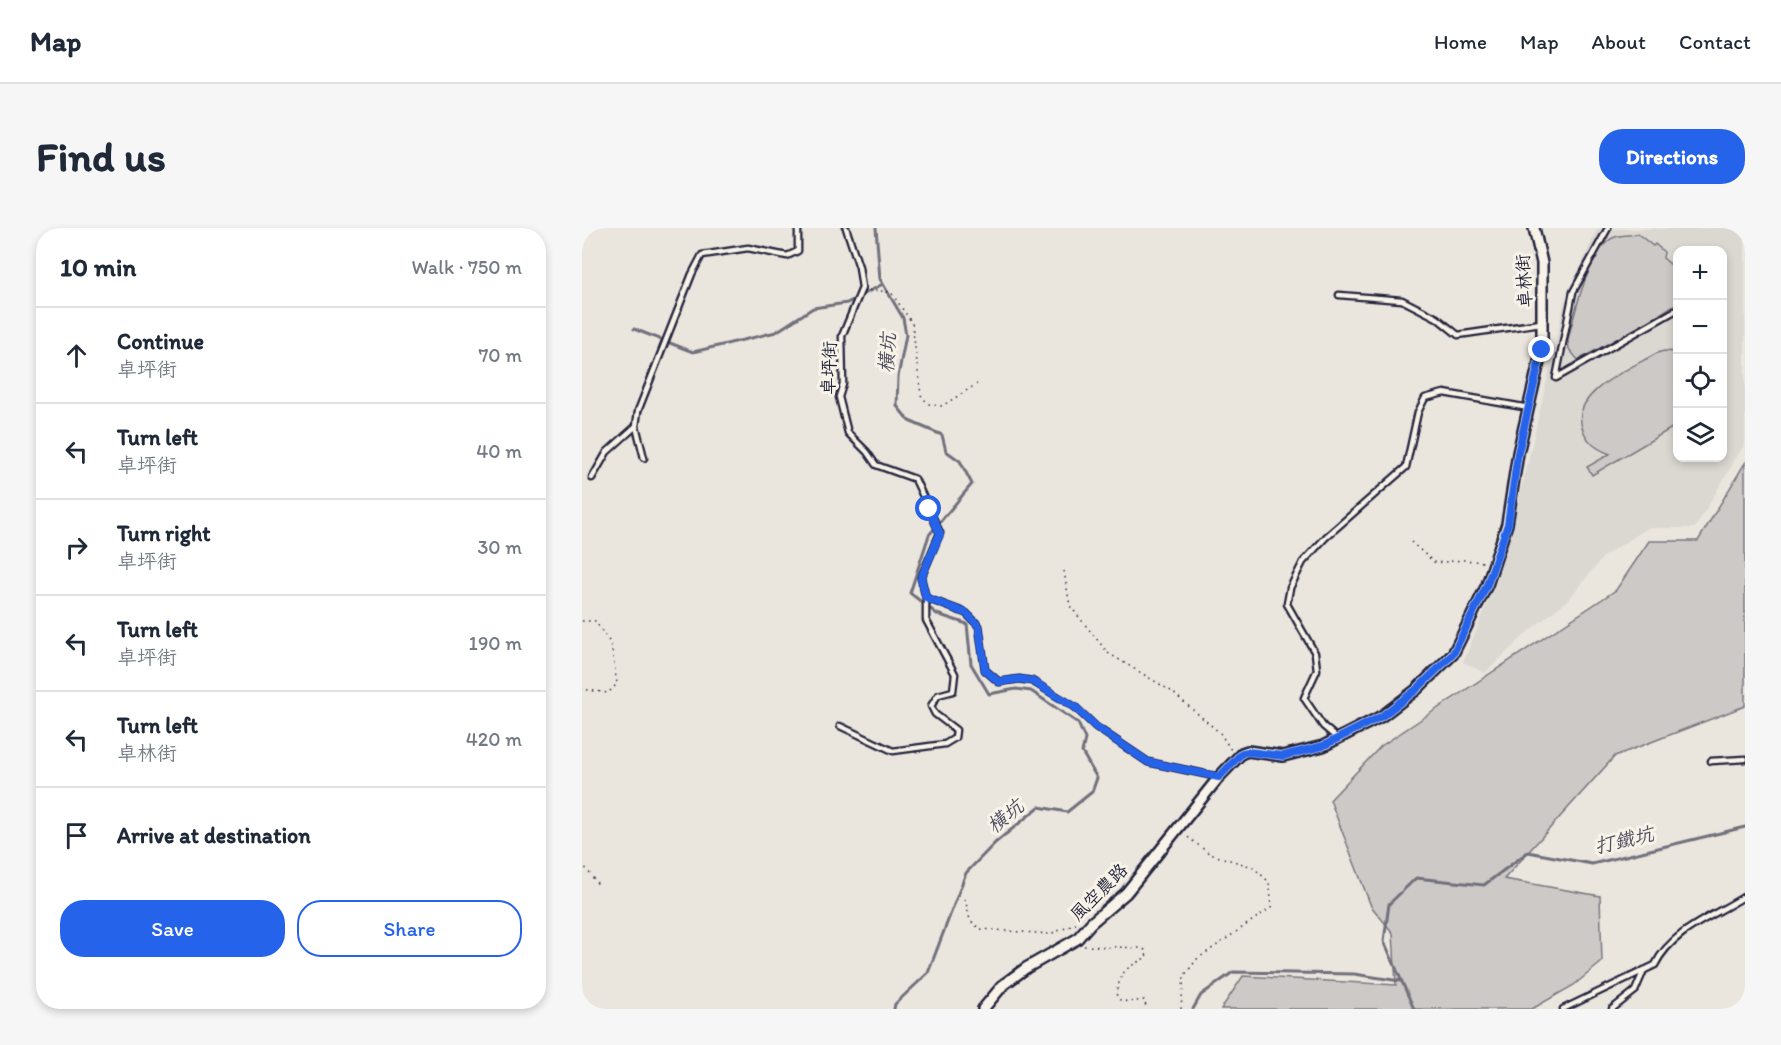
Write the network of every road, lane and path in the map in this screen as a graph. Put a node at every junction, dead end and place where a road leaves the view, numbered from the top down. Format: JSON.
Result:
{"nodes":[{"id":1,"x":798,"y":228,"type":"edge"},
{"id":2,"x":846,"y":228,"type":"edge"},
{"id":3,"x":1534,"y":228,"type":"edge"},
{"id":4,"x":1608,"y":228,"type":"edge"},
{"id":5,"x":862,"y":288,"type":"junction"},
{"id":6,"x":1339,"y":295,"type":"dead end"},
{"id":7,"x":1673,"y":311,"type":"edge"},
{"id":8,"x":1542,"y":323,"type":"junction"},
{"id":9,"x":977,"y":384,"type":"dead end"},
{"id":10,"x":1529,"y":408,"type":"junction"},
{"id":11,"x":636,"y":426,"type":"junction"},
{"id":12,"x":644,"y":458,"type":"dead end"},
{"id":13,"x":592,"y":478,"type":"dead end"},
{"id":14,"x":1411,"y":542,"type":"dead end"},
{"id":15,"x":1494,"y":564,"type":"junction"},
{"id":16,"x":1064,"y":571,"type":"dead end"},
{"id":17,"x":926,"y":598,"type":"junction"},
{"id":18,"x":582,"y":621,"type":"edge"},
{"id":19,"x":582,"y":689,"type":"edge"},
{"id":20,"x":840,"y":726,"type":"dead end"},
{"id":21,"x":1337,"y":738,"type":"junction"},
{"id":22,"x":1237,"y":758,"type":"junction"},
{"id":23,"x":1745,"y":759,"type":"edge"},
{"id":24,"x":1711,"y":761,"type":"dead end"},
{"id":25,"x":1219,"y":777,"type":"junction"},
{"id":26,"x":1177,"y":829,"type":"junction"},
{"id":27,"x":582,"y":863,"type":"edge"},
{"id":28,"x":599,"y":886,"type":"dead end"},
{"id":29,"x":1745,"y":896,"type":"edge"},
{"id":30,"x":965,"y":899,"type":"dead end"},
{"id":31,"x":1091,"y":922,"type":"junction"},
{"id":32,"x":1066,"y":945,"type":"junction"},
{"id":33,"x":1644,"y":970,"type":"junction"},
{"id":34,"x":983,"y":1009,"type":"edge"},
{"id":35,"x":1144,"y":1009,"type":"edge"},
{"id":36,"x":1181,"y":1009,"type":"edge"},
{"id":37,"x":1563,"y":1009,"type":"edge"},
{"id":38,"x":1612,"y":1009,"type":"edge"}],
"edges":[{"from":1,"to":11,"type":"lane"},
{"from":2,"to":5,"type":"lane"},
{"from":3,"to":8,"type":"street","name":"卓林街"},
{"from":4,"to":7,"type":"lane"},
{"from":5,"to":9,"type":"path"},
{"from":5,"to":17,"type":"lane","name":"卓坪街"},
{"from":6,"to":8,"type":"lane"},
{"from":8,"to":10,"type":"street","name":"卓林街"},
{"from":10,"to":15,"type":"street","name":"卓林街"},
{"from":10,"to":21,"type":"lane"},
{"from":11,"to":12,"type":"lane"},
{"from":11,"to":13,"type":"lane"},
{"from":14,"to":15,"type":"path"},
{"from":15,"to":21,"type":"street","name":"卓林街"},
{"from":16,"to":22,"type":"path"},
{"from":17,"to":20,"type":"lane","name":"卓坪街"},
{"from":17,"to":25,"type":"lane"},
{"from":18,"to":19,"type":"path"},
{"from":21,"to":22,"type":"street","name":"卓林街"},
{"from":22,"to":25,"type":"street"},
{"from":23,"to":24,"type":"lane"},
{"from":25,"to":26,"type":"street","name":"風空農路"},
{"from":26,"to":31,"type":"street","name":"風空農路"},
{"from":26,"to":36,"type":"path"},
{"from":27,"to":28,"type":"path"},
{"from":29,"to":33,"type":"lane"},
{"from":30,"to":31,"type":"path"},
{"from":31,"to":32,"type":"street","name":"風空農路"},
{"from":32,"to":34,"type":"street","name":"風空農路"},
{"from":32,"to":35,"type":"path"},
{"from":33,"to":37,"type":"lane"},
{"from":33,"to":38,"type":"lane"}]}
